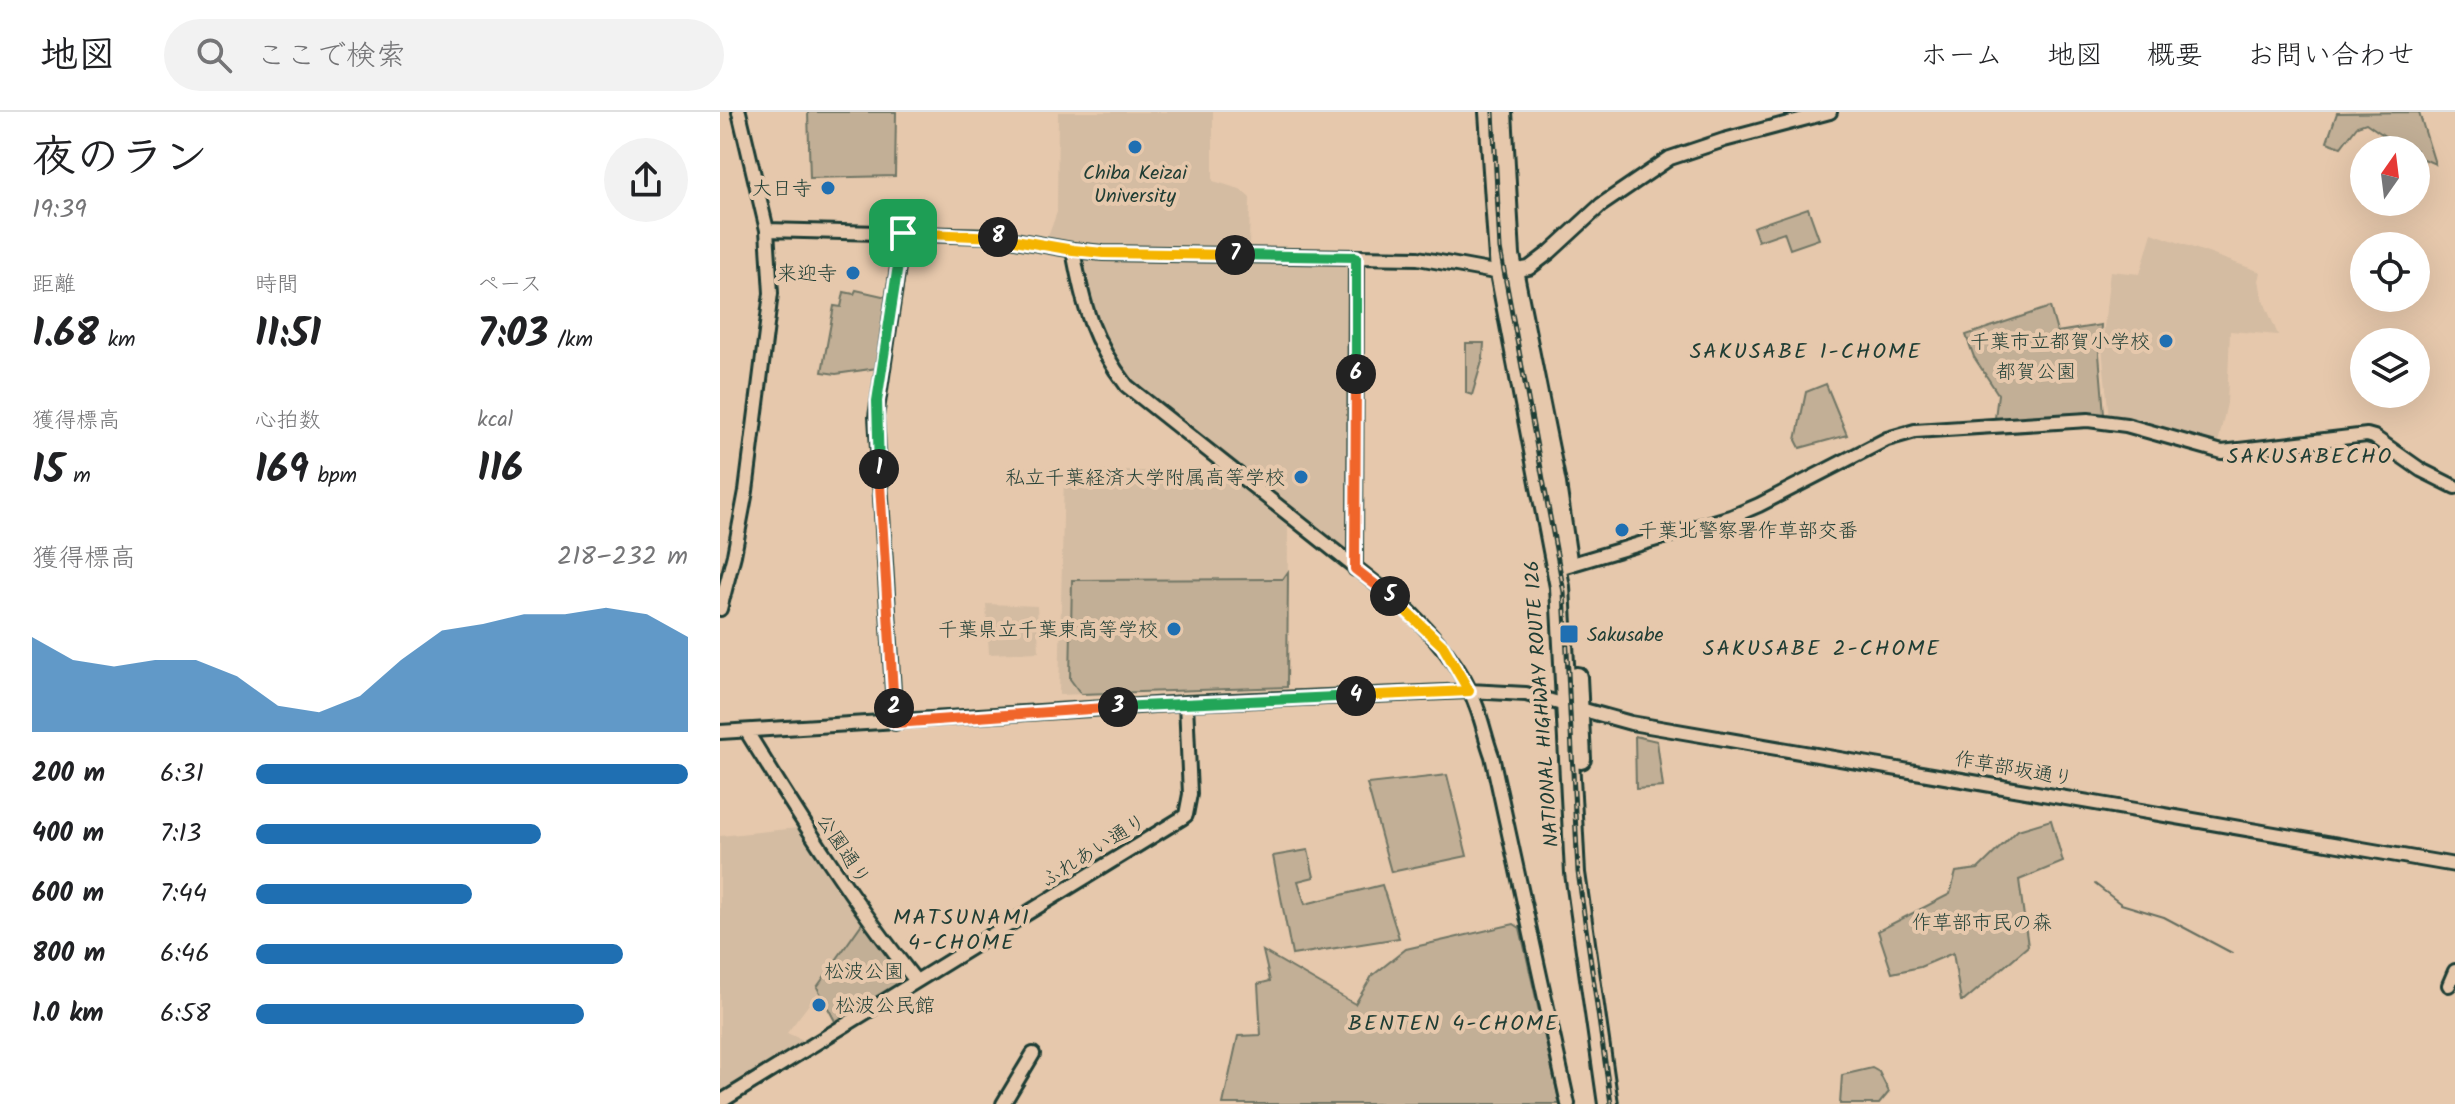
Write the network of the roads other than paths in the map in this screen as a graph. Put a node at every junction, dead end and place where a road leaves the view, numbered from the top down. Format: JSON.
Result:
{"nodes":[{"id":1,"x":739,"y":112,"type":"edge"},
{"id":2,"x":1489,"y":112,"type":"edge"},
{"id":3,"x":1502,"y":112,"type":"edge"},
{"id":4,"x":1830,"y":112,"type":"edge"},
{"id":5,"x":767,"y":230,"type":"junction"},
{"id":6,"x":903,"y":233,"type":"junction"},
{"id":7,"x":1073,"y":250,"type":"junction"},
{"id":8,"x":1356,"y":257,"type":"junction"},
{"id":9,"x":1507,"y":272,"type":"junction"},
{"id":10,"x":2455,"y":487,"type":"edge"},
{"id":11,"x":1562,"y":567,"type":"junction"},
{"id":12,"x":1355,"y":569,"type":"junction"},
{"id":13,"x":720,"y":609,"type":"edge"},
{"id":14,"x":1469,"y":691,"type":"junction"},
{"id":15,"x":1186,"y":703,"type":"junction"},
{"id":16,"x":1573,"y":707,"type":"junction"},
{"id":17,"x":895,"y":723,"type":"junction"},
{"id":18,"x":720,"y":732,"type":"edge"},
{"id":19,"x":747,"y":732,"type":"junction"},
{"id":20,"x":2455,"y":865,"type":"edge"},
{"id":21,"x":2455,"y":971,"type":"edge"},
{"id":22,"x":916,"y":981,"type":"junction"},
{"id":23,"x":2449,"y":985,"type":"dead end"},
{"id":24,"x":1033,"y":1054,"type":"dead end"},
{"id":25,"x":720,"y":1102,"type":"edge"},
{"id":26,"x":1003,"y":1104,"type":"edge"},
{"id":27,"x":1568,"y":1104,"type":"edge"},
{"id":28,"x":1608,"y":1104,"type":"edge"},
{"id":29,"x":1620,"y":1104,"type":"edge"}],
"edges":[{"from":1,"to":5,"type":"street"},
{"from":2,"to":9,"type":"highway","name":"NATIONAL HIGHWAY ROUTE 126"},
{"from":3,"to":9,"type":"highway","name":"NATIONAL HIGHWAY ROUTE 126"},
{"from":4,"to":9,"type":"street"},
{"from":5,"to":6,"type":"street"},
{"from":5,"to":13,"type":"street"},
{"from":6,"to":7,"type":"street"},
{"from":6,"to":17,"type":"street"},
{"from":7,"to":8,"type":"street"},
{"from":7,"to":12,"type":"street"},
{"from":8,"to":9,"type":"street"},
{"from":8,"to":12,"type":"street"},
{"from":9,"to":11,"type":"highway","name":"NATIONAL HIGHWAY ROUTE 126"},
{"from":10,"to":11,"type":"street"},
{"from":11,"to":16,"type":"highway","name":"NATIONAL HIGHWAY ROUTE 126"},
{"from":12,"to":14,"type":"street"},
{"from":14,"to":15,"type":"street","name":"作草部坂通り"},
{"from":14,"to":16,"type":"street","name":"作草部坂通り"},
{"from":14,"to":27,"type":"street"},
{"from":15,"to":17,"type":"street","name":"作草部坂通り"},
{"from":15,"to":22,"type":"street","name":"ふれあい通り"},
{"from":16,"to":20,"type":"street","name":"作草部坂通り"},
{"from":16,"to":28,"type":"highway","name":"NATIONAL HIGHWAY ROUTE 126"},
{"from":16,"to":29,"type":"highway","name":"NATIONAL HIGHWAY ROUTE 126"},
{"from":17,"to":19,"type":"street","name":"作草部坂通り"},
{"from":18,"to":19,"type":"street","name":"作草部坂通り"},
{"from":19,"to":22,"type":"street","name":"公園通り"},
{"from":21,"to":23,"type":"street"},
{"from":22,"to":25,"type":"street","name":"ふれあい通り"},
{"from":24,"to":26,"type":"street"}]}
